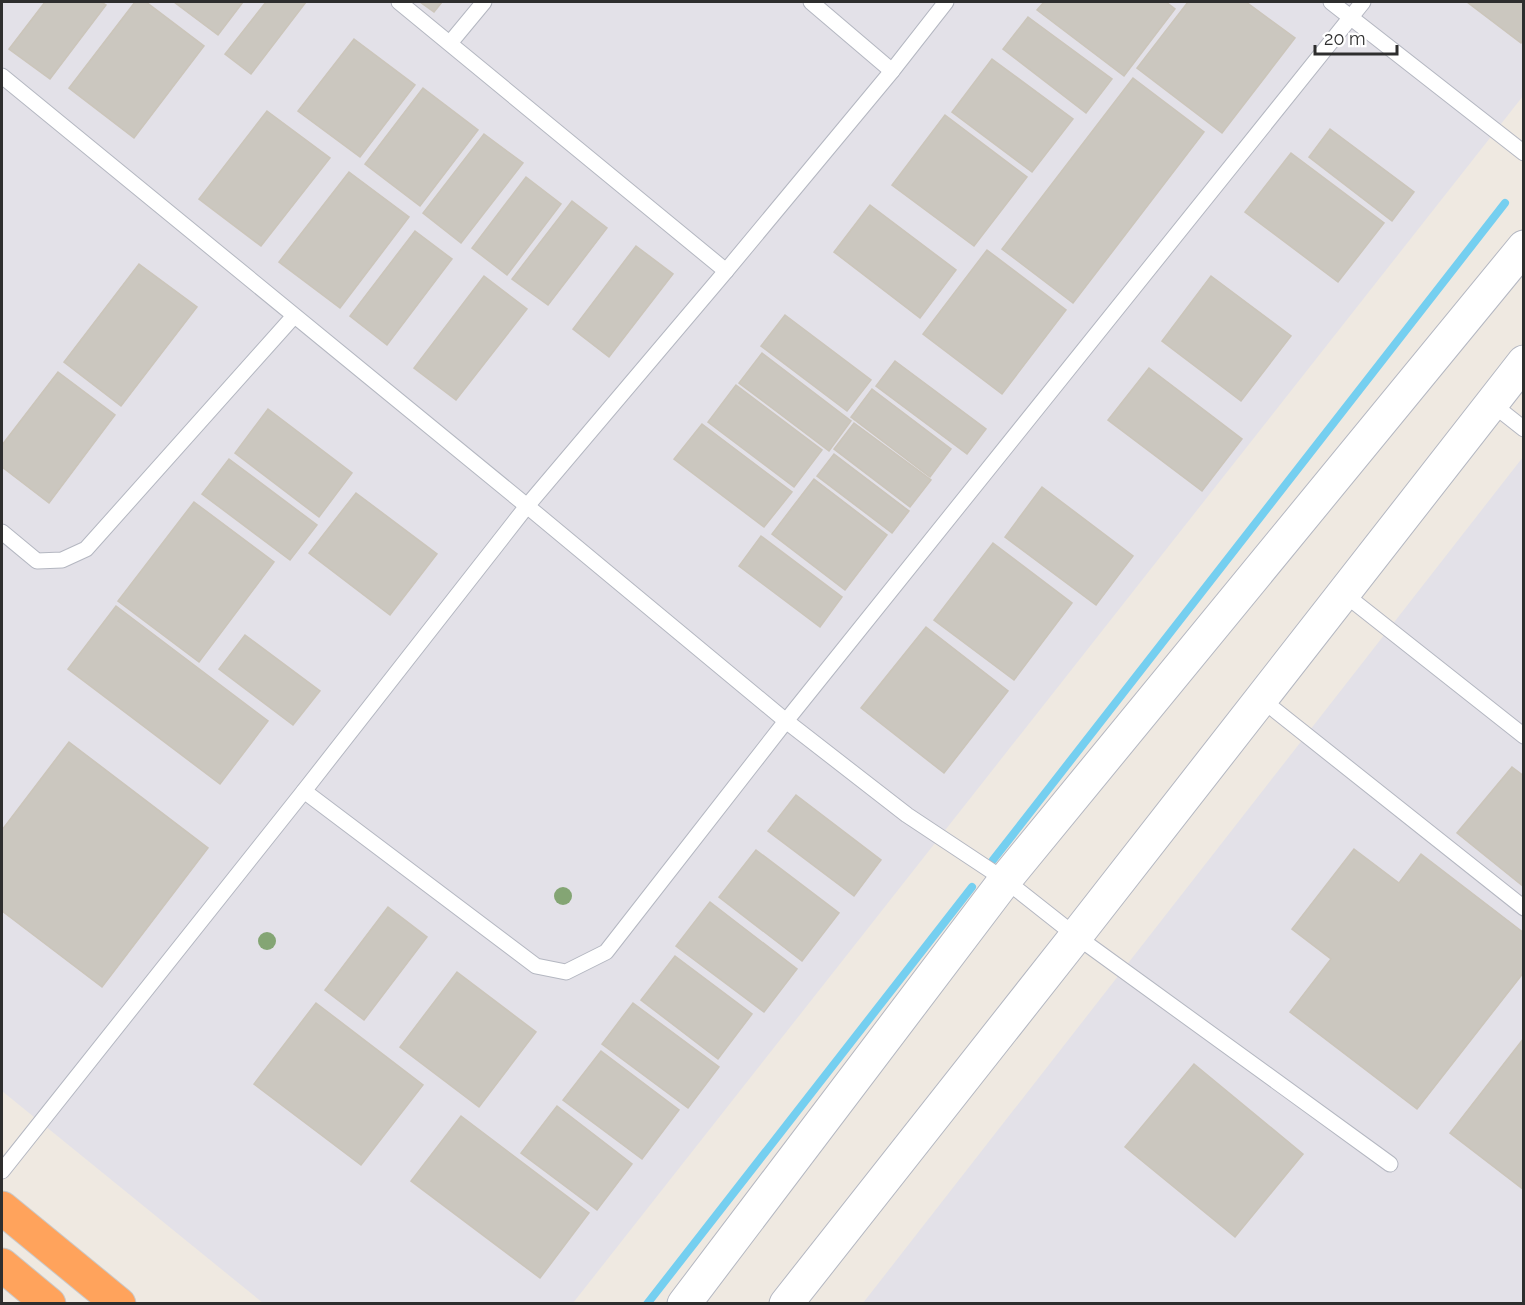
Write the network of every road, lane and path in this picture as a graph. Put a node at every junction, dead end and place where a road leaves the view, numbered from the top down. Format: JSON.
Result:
{"nodes":[{"id":1,"x":399,"y":2,"type":"edge"},
{"id":2,"x":484,"y":2,"type":"edge"},
{"id":3,"x":811,"y":2,"type":"edge"},
{"id":4,"x":946,"y":2,"type":"edge"},
{"id":5,"x":1331,"y":2,"type":"edge"},
{"id":6,"x":1363,"y":2,"type":"edge"},
{"id":7,"x":1351,"y":17,"type":"junction"},
{"id":8,"x":450,"y":43,"type":"junction"},
{"id":9,"x":892,"y":71,"type":"junction"},
{"id":10,"x":2,"y":76,"type":"edge"},
{"id":11,"x":1524,"y":153,"type":"edge"},
{"id":12,"x":1524,"y":247,"type":"edge"},
{"id":13,"x":726,"y":270,"type":"junction"},
{"id":14,"x":294,"y":316,"type":"junction"},
{"id":15,"x":1524,"y":362,"type":"edge"},
{"id":16,"x":1491,"y":403,"type":"junction"},
{"id":17,"x":1524,"y":429,"type":"edge"},
{"id":18,"x":526,"y":506,"type":"junction"},
{"id":19,"x":2,"y":532,"type":"edge"},
{"id":20,"x":1343,"y":593,"type":"junction"},
{"id":21,"x":1261,"y":699,"type":"junction"},
{"id":22,"x":786,"y":721,"type":"junction"},
{"id":23,"x":1524,"y":736,"type":"edge"},
{"id":24,"x":304,"y":791,"type":"junction"},
{"id":25,"x":1005,"y":880,"type":"junction"},
{"id":26,"x":1524,"y":908,"type":"edge"},
{"id":27,"x":1076,"y":936,"type":"junction"},
{"id":28,"x":1390,"y":1164,"type":"dead end"},
{"id":29,"x":2,"y":1171,"type":"edge"},
{"id":30,"x":2,"y":1208,"type":"edge"},
{"id":31,"x":2,"y":1265,"type":"edge"},
{"id":32,"x":49,"y":1304,"type":"edge"},
{"id":33,"x":119,"y":1304,"type":"edge"},
{"id":34,"x":684,"y":1304,"type":"edge"},
{"id":35,"x":786,"y":1304,"type":"edge"}],
"edges":[{"from":1,"to":8,"type":"lane"},
{"from":2,"to":8,"type":"lane"},
{"from":3,"to":9,"type":"lane"},
{"from":4,"to":9,"type":"lane"},
{"from":5,"to":7,"type":"lane"},
{"from":6,"to":7,"type":"lane"},
{"from":7,"to":11,"type":"lane"},
{"from":7,"to":22,"type":"lane"},
{"from":8,"to":13,"type":"lane"},
{"from":9,"to":13,"type":"lane"},
{"from":10,"to":14,"type":"lane"},
{"from":12,"to":25,"type":"street"},
{"from":13,"to":18,"type":"lane"},
{"from":14,"to":18,"type":"lane"},
{"from":14,"to":19,"type":"lane"},
{"from":15,"to":16,"type":"street"},
{"from":16,"to":17,"type":"lane"},
{"from":16,"to":20,"type":"street"},
{"from":18,"to":22,"type":"lane"},
{"from":18,"to":24,"type":"lane"},
{"from":20,"to":21,"type":"street"},
{"from":20,"to":23,"type":"lane"},
{"from":21,"to":26,"type":"lane"},
{"from":21,"to":27,"type":"street"},
{"from":22,"to":24,"type":"lane"},
{"from":22,"to":25,"type":"lane"},
{"from":24,"to":29,"type":"lane"},
{"from":25,"to":27,"type":"lane"},
{"from":25,"to":34,"type":"street"},
{"from":27,"to":28,"type":"lane"},
{"from":27,"to":35,"type":"street"},
{"from":30,"to":33,"type":"highway"},
{"from":31,"to":32,"type":"highway"}]}
